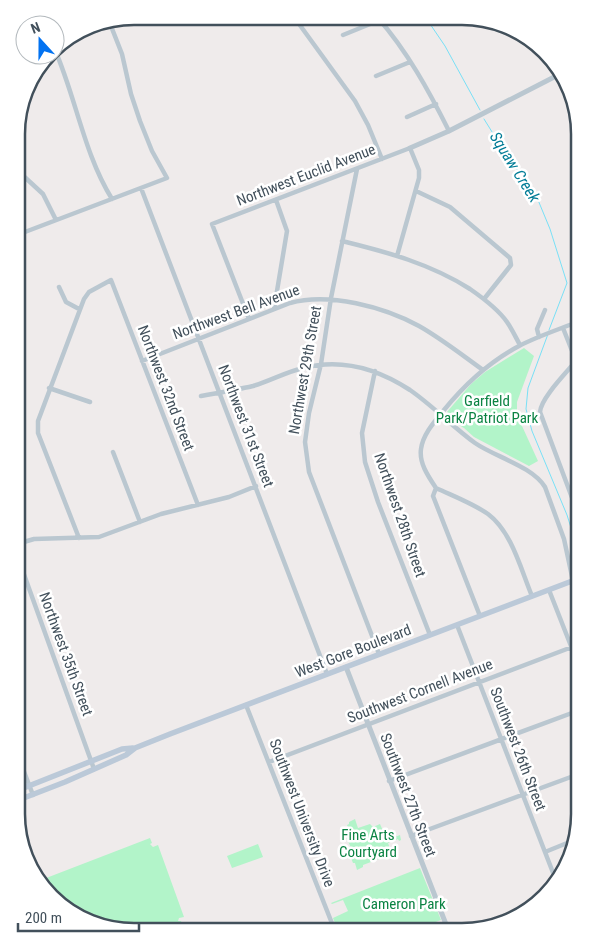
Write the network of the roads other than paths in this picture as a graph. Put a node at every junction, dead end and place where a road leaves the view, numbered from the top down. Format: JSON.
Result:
{"nodes":[{"id":1,"x":300,"y":25,"type":"edge"},
{"id":2,"x":366,"y":25,"type":"edge"},
{"id":3,"x":383,"y":25,"type":"edge"},
{"id":4,"x":112,"y":27,"type":"edge"},
{"id":5,"x":343,"y":35,"type":"dead end"},
{"id":6,"x":410,"y":62,"type":"junction"},
{"id":7,"x":61,"y":65,"type":"edge"},
{"id":8,"x":376,"y":76,"type":"dead end"},
{"id":9,"x":554,"y":77,"type":"edge"},
{"id":10,"x":436,"y":104,"type":"junction"},
{"id":11,"x":407,"y":117,"type":"dead end"},
{"id":12,"x":449,"y":131,"type":"junction"},
{"id":13,"x":410,"y":148,"type":"junction"},
{"id":14,"x":382,"y":159,"type":"junction"},
{"id":15,"x":357,"y":169,"type":"junction"},
{"id":16,"x":25,"y":177,"type":"edge"},
{"id":17,"x":141,"y":188,"type":"junction"},
{"id":18,"x":416,"y":190,"type":"junction"},
{"id":19,"x":112,"y":199,"type":"junction"},
{"id":20,"x":276,"y":200,"type":"junction"},
{"id":21,"x":56,"y":220,"type":"junction"},
{"id":22,"x":25,"y":232,"type":"edge"},
{"id":23,"x":342,"y":241,"type":"junction"},
{"id":24,"x":397,"y":256,"type":"junction"},
{"id":25,"x":59,"y":287,"type":"dead end"},
{"id":26,"x":331,"y":298,"type":"junction"},
{"id":27,"x":484,"y":299,"type":"junction"},
{"id":28,"x":79,"y":308,"type":"junction"},
{"id":29,"x":274,"y":310,"type":"junction"},
{"id":30,"x":545,"y":310,"type":"dead end"},
{"id":31,"x":249,"y":319,"type":"junction"},
{"id":32,"x":571,"y":325,"type":"edge"},
{"id":33,"x":563,"y":328,"type":"junction"},
{"id":34,"x":541,"y":336,"type":"junction"},
{"id":35,"x":199,"y":338,"type":"junction"},
{"id":36,"x":520,"y":345,"type":"junction"},
{"id":37,"x":571,"y":348,"type":"edge"},
{"id":38,"x":142,"y":361,"type":"junction"},
{"id":39,"x":321,"y":364,"type":"junction"},
{"id":40,"x":571,"y":367,"type":"edge"},
{"id":41,"x":483,"y":370,"type":"junction"},
{"id":42,"x":375,"y":372,"type":"junction"},
{"id":43,"x":49,"y":388,"type":"junction"},
{"id":44,"x":219,"y":393,"type":"junction"},
{"id":45,"x":201,"y":396,"type":"dead end"},
{"id":46,"x":90,"y":402,"type":"dead end"},
{"id":47,"x":440,"y":415,"type":"junction"},
{"id":48,"x":113,"y":452,"type":"dead end"},
{"id":49,"x":256,"y":486,"type":"junction"},
{"id":50,"x":436,"y":488,"type":"junction"},
{"id":51,"x":571,"y":495,"type":"edge"},
{"id":52,"x":198,"y":505,"type":"junction"},
{"id":53,"x":140,"y":522,"type":"junction"},
{"id":54,"x":79,"y":538,"type":"junction"},
{"id":55,"x":25,"y":542,"type":"edge"},
{"id":56,"x":571,"y":562,"type":"edge"},
{"id":57,"x":25,"y":577,"type":"edge"},
{"id":58,"x":571,"y":581,"type":"edge"},
{"id":59,"x":549,"y":590,"type":"junction"},
{"id":60,"x":532,"y":596,"type":"junction"},
{"id":61,"x":480,"y":616,"type":"junction"},
{"id":62,"x":457,"y":625,"type":"junction"},
{"id":63,"x":430,"y":635,"type":"junction"},
{"id":64,"x":571,"y":647,"type":"joint"},
{"id":65,"x":379,"y":654,"type":"junction"},
{"id":66,"x":346,"y":667,"type":"junction"},
{"id":67,"x":328,"y":674,"type":"junction"},
{"id":68,"x":479,"y":682,"type":"junction"},
{"id":69,"x":246,"y":705,"type":"junction"},
{"id":70,"x":571,"y":713,"type":"edge"},
{"id":71,"x":368,"y":724,"type":"junction"},
{"id":72,"x":501,"y":739,"type":"junction"},
{"id":73,"x":135,"y":748,"type":"junction"},
{"id":74,"x":92,"y":762,"type":"junction"},
{"id":75,"x":269,"y":762,"type":"junction"},
{"id":76,"x":94,"y":769,"type":"junction"},
{"id":77,"x":25,"y":774,"type":"edge"},
{"id":78,"x":571,"y":777,"type":"edge"},
{"id":79,"x":389,"y":781,"type":"junction"},
{"id":80,"x":30,"y":786,"type":"junction"},
{"id":81,"x":25,"y":788,"type":"edge"},
{"id":82,"x":33,"y":795,"type":"junction"},
{"id":83,"x":523,"y":795,"type":"junction"},
{"id":84,"x":25,"y":798,"type":"edge"},
{"id":85,"x":411,"y":836,"type":"junction"},
{"id":86,"x":567,"y":843,"type":"edge"},
{"id":87,"x":545,"y":852,"type":"junction"},
{"id":88,"x":553,"y":874,"type":"edge"},
{"id":89,"x":332,"y":923,"type":"edge"},
{"id":90,"x":445,"y":923,"type":"edge"}],
"edges":[{"from":1,"to":14,"type":"street"},
{"from":2,"to":5,"type":"street"},
{"from":3,"to":6,"type":"street"},
{"from":4,"to":17,"type":"street"},
{"from":6,"to":8,"type":"street"},
{"from":6,"to":10,"type":"street"},
{"from":7,"to":19,"type":"street"},
{"from":9,"to":12,"type":"street"},
{"from":10,"to":11,"type":"street"},
{"from":10,"to":12,"type":"street"},
{"from":12,"to":13,"type":"street"},
{"from":13,"to":14,"type":"street","name":"Northwest Euclid Avenue"},
{"from":13,"to":18,"type":"street"},
{"from":14,"to":15,"type":"street","name":"Northwest Euclid Avenue"},
{"from":15,"to":20,"type":"street","name":"Northwest Euclid Avenue"},
{"from":15,"to":23,"type":"street","name":"Northwest 29th Street"},
{"from":16,"to":21,"type":"street"},
{"from":17,"to":19,"type":"street"},
{"from":17,"to":35,"type":"street","name":"Northwest 31st Street"},
{"from":18,"to":24,"type":"street"},
{"from":18,"to":27,"type":"street"},
{"from":19,"to":21,"type":"street"},
{"from":20,"to":29,"type":"street"},
{"from":20,"to":31,"type":"street","name":"Northwest Euclid Avenue"},
{"from":21,"to":22,"type":"street"},
{"from":23,"to":24,"type":"street"},
{"from":23,"to":26,"type":"street","name":"Northwest 29th Street"},
{"from":24,"to":27,"type":"street"},
{"from":25,"to":28,"type":"street"},
{"from":26,"to":29,"type":"street","name":"Northwest Bell Avenue"},
{"from":26,"to":39,"type":"street","name":"Northwest 29th Street"},
{"from":26,"to":41,"type":"street","name":"Northwest Bell Avenue"},
{"from":27,"to":36,"type":"street"},
{"from":28,"to":38,"type":"street","name":"Northwest 32nd Street"},
{"from":28,"to":43,"type":"street"},
{"from":29,"to":31,"type":"street","name":"Northwest Bell Avenue"},
{"from":30,"to":34,"type":"street"},
{"from":31,"to":35,"type":"street","name":"Northwest Bell Avenue"},
{"from":32,"to":33,"type":"street"},
{"from":33,"to":34,"type":"street"},
{"from":33,"to":37,"type":"street"},
{"from":34,"to":36,"type":"street"},
{"from":35,"to":38,"type":"street","name":"Northwest Bell Avenue"},
{"from":35,"to":44,"type":"street","name":"Northwest 31st Street"},
{"from":36,"to":41,"type":"street"},
{"from":38,"to":52,"type":"street","name":"Northwest 32nd Street"},
{"from":39,"to":42,"type":"street"},
{"from":39,"to":44,"type":"street"},
{"from":39,"to":65,"type":"street","name":"Northwest 29th Street"},
{"from":40,"to":51,"type":"street"},
{"from":41,"to":47,"type":"street"},
{"from":42,"to":47,"type":"street"},
{"from":42,"to":63,"type":"street","name":"Northwest 28th Street"},
{"from":43,"to":46,"type":"street"},
{"from":43,"to":54,"type":"street"},
{"from":44,"to":45,"type":"street"},
{"from":44,"to":49,"type":"street","name":"Northwest 31st Street"},
{"from":47,"to":50,"type":"street"},
{"from":47,"to":56,"type":"street"},
{"from":48,"to":53,"type":"street"},
{"from":49,"to":52,"type":"street"},
{"from":49,"to":67,"type":"street","name":"Northwest 31st Street"},
{"from":50,"to":60,"type":"street"},
{"from":50,"to":61,"type":"street"},
{"from":52,"to":53,"type":"street"},
{"from":53,"to":54,"type":"street"},
{"from":54,"to":55,"type":"street"},
{"from":57,"to":74,"type":"street","name":"Northwest 35th Street"},
{"from":58,"to":59,"type":"main road","name":"West Gore Boulevard"},
{"from":59,"to":60,"type":"main road","name":"West Gore Boulevard"},
{"from":59,"to":64,"type":"street"},
{"from":60,"to":61,"type":"main road","name":"West Gore Boulevard"},
{"from":61,"to":62,"type":"main road","name":"West Gore Boulevard"},
{"from":62,"to":63,"type":"main road","name":"West Gore Boulevard"},
{"from":62,"to":68,"type":"street","name":"Southwest 26th Street"},
{"from":63,"to":65,"type":"main road","name":"West Gore Boulevard"},
{"from":64,"to":68,"type":"street","name":"Southwest Cornell Avenue"},
{"from":65,"to":66,"type":"main road","name":"West Gore Boulevard"},
{"from":66,"to":67,"type":"main road","name":"West Gore Boulevard"},
{"from":66,"to":71,"type":"street","name":"Southwest 27th Street"},
{"from":67,"to":69,"type":"main road","name":"West Gore Boulevard"},
{"from":68,"to":71,"type":"street","name":"Southwest Cornell Avenue"},
{"from":68,"to":72,"type":"street","name":"Southwest 26th Street"},
{"from":69,"to":73,"type":"main road","name":"West Gore Boulevard"},
{"from":69,"to":75,"type":"street","name":"Southwest University Drive"},
{"from":70,"to":72,"type":"street"},
{"from":71,"to":75,"type":"street","name":"Southwest Cornell Avenue"},
{"from":71,"to":79,"type":"street","name":"Southwest 27th Street"},
{"from":72,"to":79,"type":"street"},
{"from":72,"to":83,"type":"street","name":"Southwest 26th Street"},
{"from":73,"to":74,"type":"main road","name":"West Gore Boulevard"},
{"from":73,"to":76,"type":"main road","name":"West Gore Boulevard"},
{"from":74,"to":76,"type":"street","name":"Northwest 35th Street"},
{"from":74,"to":80,"type":"main road","name":"West Gore Boulevard"},
{"from":75,"to":89,"type":"street","name":"Southwest University Drive"},
{"from":76,"to":82,"type":"main road","name":"West Gore Boulevard"},
{"from":77,"to":80,"type":"street"},
{"from":78,"to":83,"type":"street"},
{"from":79,"to":85,"type":"street","name":"Southwest 27th Street"},
{"from":80,"to":81,"type":"main road","name":"West Gore Boulevard"},
{"from":80,"to":82,"type":"street"},
{"from":82,"to":84,"type":"main road","name":"West Gore Boulevard"},
{"from":83,"to":85,"type":"street"},
{"from":83,"to":87,"type":"street","name":"Southwest 26th Street"},
{"from":85,"to":90,"type":"street","name":"Southwest 27th Street"},
{"from":86,"to":87,"type":"street"},
{"from":87,"to":88,"type":"street","name":"Southwest 26th Street"}]}
